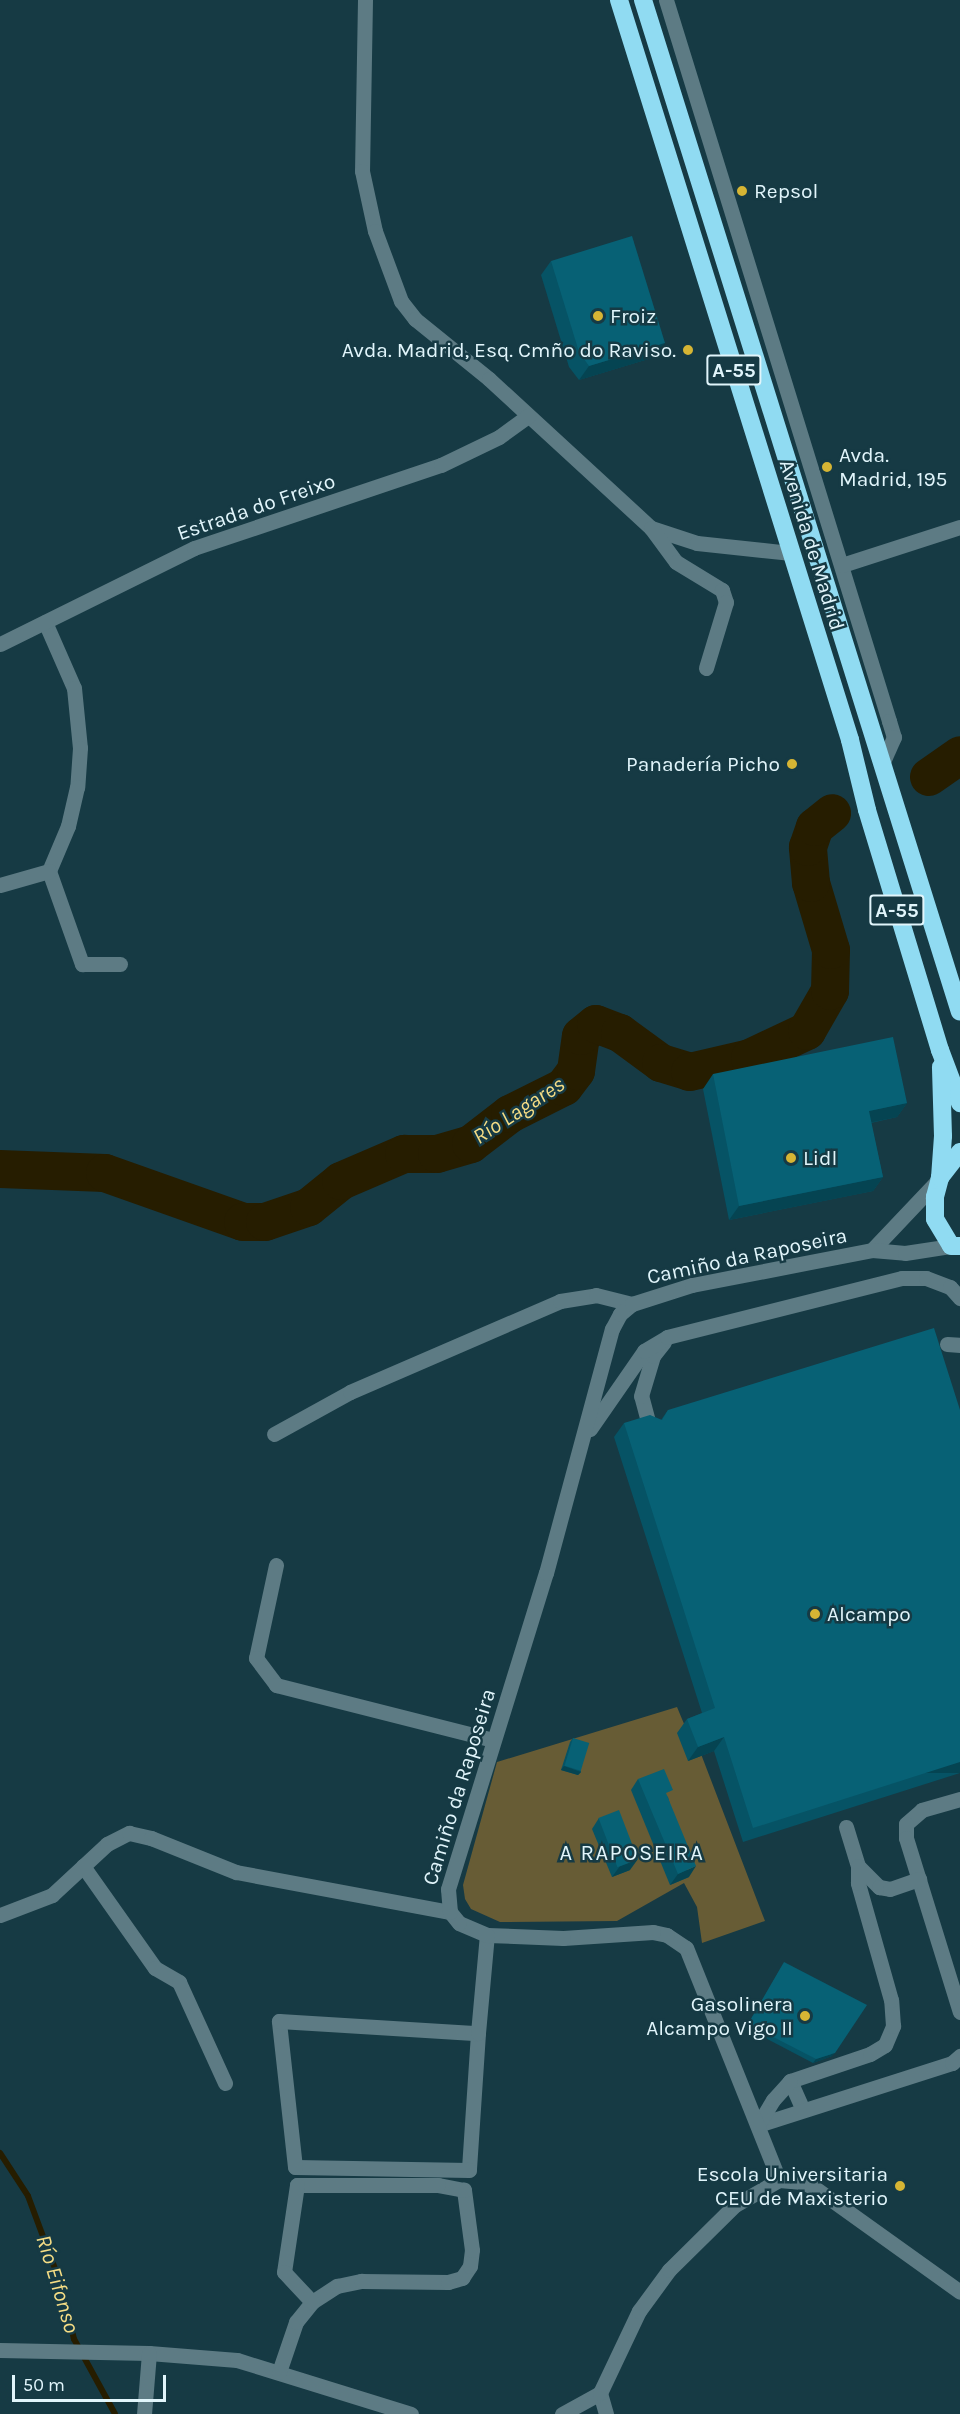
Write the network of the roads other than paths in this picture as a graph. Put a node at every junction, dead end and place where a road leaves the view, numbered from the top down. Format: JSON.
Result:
{"nodes":[{"id":1,"x":366,"y":0,"type":"edge"},
{"id":2,"x":619,"y":0,"type":"edge"},
{"id":3,"x":643,"y":0,"type":"edge"},
{"id":4,"x":666,"y":0,"type":"edge"},
{"id":5,"x":528,"y":416,"type":"junction"},
{"id":6,"x":960,"y":527,"type":"edge"},
{"id":7,"x":651,"y":528,"type":"junction"},
{"id":8,"x":791,"y":554,"type":"junction"},
{"id":9,"x":842,"y":565,"type":"junction"},
{"id":10,"x":45,"y":622,"type":"junction"},
{"id":11,"x":0,"y":644,"type":"edge"},
{"id":12,"x":706,"y":668,"type":"dead end"},
{"id":13,"x":882,"y":762,"type":"junction"},
{"id":14,"x":49,"y":871,"type":"junction"},
{"id":15,"x":0,"y":885,"type":"edge"},
{"id":16,"x":120,"y":964,"type":"dead end"},
{"id":17,"x":960,"y":1012,"type":"edge"},
{"id":18,"x":940,"y":1050,"type":"junction"},
{"id":19,"x":960,"y":1103,"type":"edge"},
{"id":20,"x":960,"y":1152,"type":"edge"},
{"id":21,"x":940,"y":1179,"type":"junction"},
{"id":22,"x":872,"y":1250,"type":"junction"},
{"id":23,"x":957,"y":1250,"type":"edge"},
{"id":24,"x":960,"y":1298,"type":"edge"},
{"id":25,"x":632,"y":1304,"type":"junction"},
{"id":26,"x":667,"y":1337,"type":"junction"},
{"id":27,"x":649,"y":1425,"type":"edge"},
{"id":28,"x":274,"y":1434,"type":"dead end"},
{"id":29,"x":584,"y":1439,"type":"junction"},
{"id":30,"x":276,"y":1565,"type":"dead end"},
{"id":31,"x":493,"y":1740,"type":"junction"},
{"id":32,"x":960,"y":1799,"type":"edge"},
{"id":33,"x":846,"y":1827,"type":"dead end"},
{"id":34,"x":83,"y":1866,"type":"junction"},
{"id":35,"x":858,"y":1866,"type":"junction"},
{"id":36,"x":919,"y":1879,"type":"junction"},
{"id":37,"x":450,"y":1912,"type":"junction"},
{"id":38,"x":0,"y":1915,"type":"edge"},
{"id":39,"x":487,"y":1935,"type":"junction"},
{"id":40,"x":960,"y":2012,"type":"edge"},
{"id":41,"x":478,"y":2033,"type":"junction"},
{"id":42,"x":960,"y":2056,"type":"edge"},
{"id":43,"x":790,"y":2081,"type":"junction"},
{"id":44,"x":225,"y":2083,"type":"dead end"},
{"id":45,"x":803,"y":2110,"type":"junction"},
{"id":46,"x":758,"y":2125,"type":"junction"},
{"id":47,"x":779,"y":2180,"type":"junction"},
{"id":48,"x":960,"y":2292,"type":"edge"},
{"id":49,"x":312,"y":2302,"type":"junction"},
{"id":50,"x":0,"y":2350,"type":"edge"},
{"id":51,"x":150,"y":2353,"type":"junction"},
{"id":52,"x":279,"y":2372,"type":"junction"},
{"id":53,"x":600,"y":2393,"type":"junction"},
{"id":54,"x":144,"y":2414,"type":"edge"},
{"id":55,"x":411,"y":2414,"type":"edge"},
{"id":56,"x":562,"y":2414,"type":"edge"},
{"id":57,"x":606,"y":2414,"type":"edge"}],
"edges":[{"from":1,"to":5,"type":"street"},
{"from":2,"to":8,"type":"highway","name":"Avenida de Madrid","number":"A-55"},
{"from":3,"to":13,"type":"highway","name":"Avenida de Madrid","number":"A-55"},
{"from":4,"to":9,"type":"street"},
{"from":5,"to":7,"type":"street"},
{"from":5,"to":10,"type":"street","name":"Estrada do Freixo"},
{"from":6,"to":9,"type":"street"},
{"from":7,"to":8,"type":"street"},
{"from":7,"to":12,"type":"street"},
{"from":8,"to":18,"type":"highway","name":"Avenida de Madrid","number":"A-55"},
{"from":9,"to":13,"type":"street"},
{"from":10,"to":11,"type":"street","name":"Estrada do Freixo"},
{"from":10,"to":14,"type":"street"},
{"from":13,"to":17,"type":"highway","name":"Avenida de Madrid","number":"A-55"},
{"from":14,"to":15,"type":"street"},
{"from":14,"to":16,"type":"street"},
{"from":18,"to":19,"type":"highway","name":"Avenida de Madrid","number":"A-55"},
{"from":18,"to":21,"type":"highway"},
{"from":20,"to":21,"type":"highway"},
{"from":21,"to":22,"type":"street"},
{"from":21,"to":23,"type":"highway"},
{"from":22,"to":23,"type":"street","name":"Camiño da Raposeira"},
{"from":22,"to":25,"type":"street","name":"Camiño da Raposeira"},
{"from":24,"to":26,"type":"street"},
{"from":25,"to":28,"type":"street","name":"Camiño da Raposeira"},
{"from":25,"to":29,"type":"street","name":"Camiño da Raposeira"},
{"from":26,"to":27,"type":"street"},
{"from":26,"to":29,"type":"street"},
{"from":29,"to":31,"type":"street","name":"Camiño da Raposeira"},
{"from":30,"to":31,"type":"street"},
{"from":31,"to":37,"type":"street","name":"Camiño da Raposeira"},
{"from":32,"to":36,"type":"street"},
{"from":33,"to":35,"type":"street"},
{"from":34,"to":37,"type":"street"},
{"from":34,"to":38,"type":"street"},
{"from":34,"to":44,"type":"street"},
{"from":35,"to":36,"type":"street"},
{"from":35,"to":43,"type":"street"},
{"from":36,"to":40,"type":"street"},
{"from":37,"to":39,"type":"street","name":"Camiño da Raposeira"},
{"from":39,"to":41,"type":"street"},
{"from":39,"to":46,"type":"street","name":"Camiño da Raposeira"},
{"from":41,"to":41,"type":"street"},
{"from":42,"to":45,"type":"street"},
{"from":43,"to":45,"type":"street"},
{"from":43,"to":46,"type":"street"},
{"from":45,"to":46,"type":"street"},
{"from":46,"to":47,"type":"street","name":"Camiño da Raposeira"},
{"from":47,"to":48,"type":"street"},
{"from":47,"to":53,"type":"street"},
{"from":49,"to":49,"type":"street"},
{"from":49,"to":52,"type":"street"},
{"from":50,"to":51,"type":"street"},
{"from":51,"to":52,"type":"street"},
{"from":51,"to":54,"type":"street"},
{"from":52,"to":55,"type":"street"},
{"from":53,"to":56,"type":"street"},
{"from":53,"to":57,"type":"street"}]}
